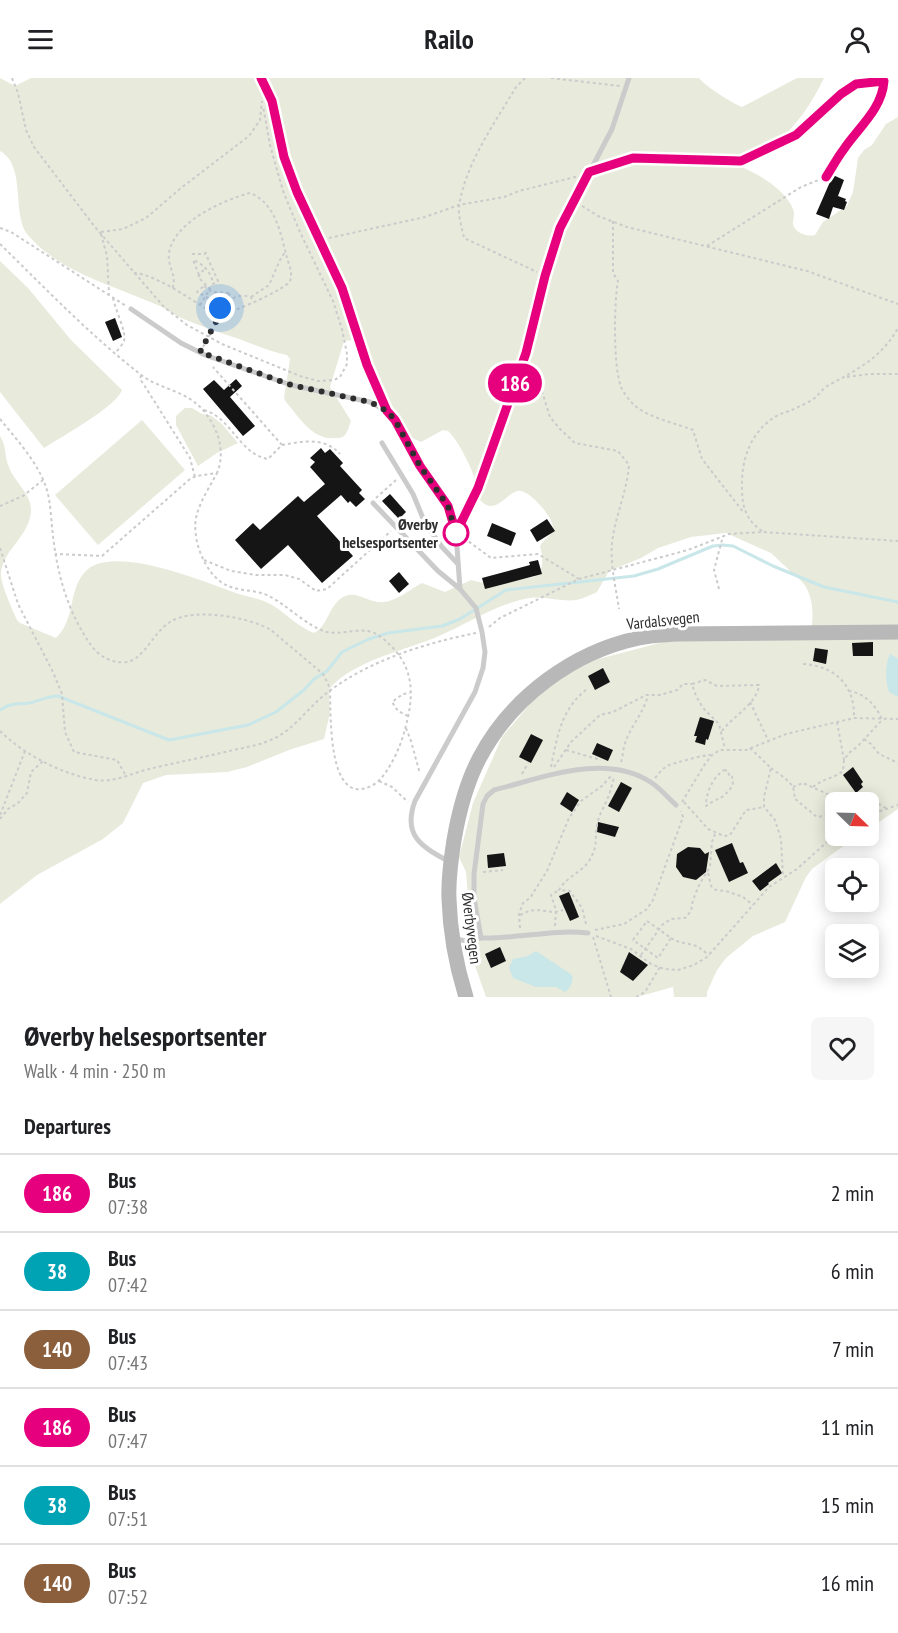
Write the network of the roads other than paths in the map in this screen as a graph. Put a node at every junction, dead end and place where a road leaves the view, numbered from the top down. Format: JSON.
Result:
{"nodes":[{"id":1,"x":261,"y":78,"type":"edge"},
{"id":2,"x":629,"y":78,"type":"edge"},
{"id":3,"x":885,"y":79,"type":"edge"},
{"id":4,"x":589,"y":172,"type":"junction"},
{"id":5,"x":826,"y":177,"type":"road end"},
{"id":6,"x":131,"y":309,"type":"road end"},
{"id":7,"x":387,"y":411,"type":"junction"},
{"id":8,"x":382,"y":442,"type":"dead end"},
{"id":9,"x":373,"y":502,"type":"road end"},
{"id":10,"x":456,"y":533,"type":"junction"},
{"id":11,"x":458,"y":564,"type":"junction"},
{"id":12,"x":460,"y":589,"type":"junction"},
{"id":13,"x":898,"y":632,"type":"edge"},
{"id":14,"x":676,"y":806,"type":"road end"},
{"id":15,"x":451,"y":863,"type":"junction"},
{"id":16,"x":588,"y":933,"type":"road end"},
{"id":17,"x":481,"y":938,"type":"junction"},
{"id":18,"x":453,"y":939,"type":"junction"},
{"id":19,"x":466,"y":997,"type":"edge"}],
"edges":[{"from":1,"to":7,"type":"lane"},
{"from":2,"to":4,"type":"lane"},
{"from":3,"to":4,"type":"lane"},
{"from":3,"to":5,"type":"lane"},
{"from":4,"to":10,"type":"lane"},
{"from":6,"to":7,"type":"lane"},
{"from":7,"to":10,"type":"lane"},
{"from":8,"to":11,"type":"lane"},
{"from":9,"to":12,"type":"lane"},
{"from":10,"to":11,"type":"lane"},
{"from":11,"to":12,"type":"lane"},
{"from":12,"to":15,"type":"lane"},
{"from":13,"to":15,"type":"main road","name":"Vardalsvegen"},
{"from":14,"to":17,"type":"lane"},
{"from":15,"to":18,"type":"main road","name":"Øverbyvegen"},
{"from":16,"to":17,"type":"lane"},
{"from":17,"to":18,"type":"lane"},
{"from":18,"to":19,"type":"main road","name":"Øverbyvegen"}]}
